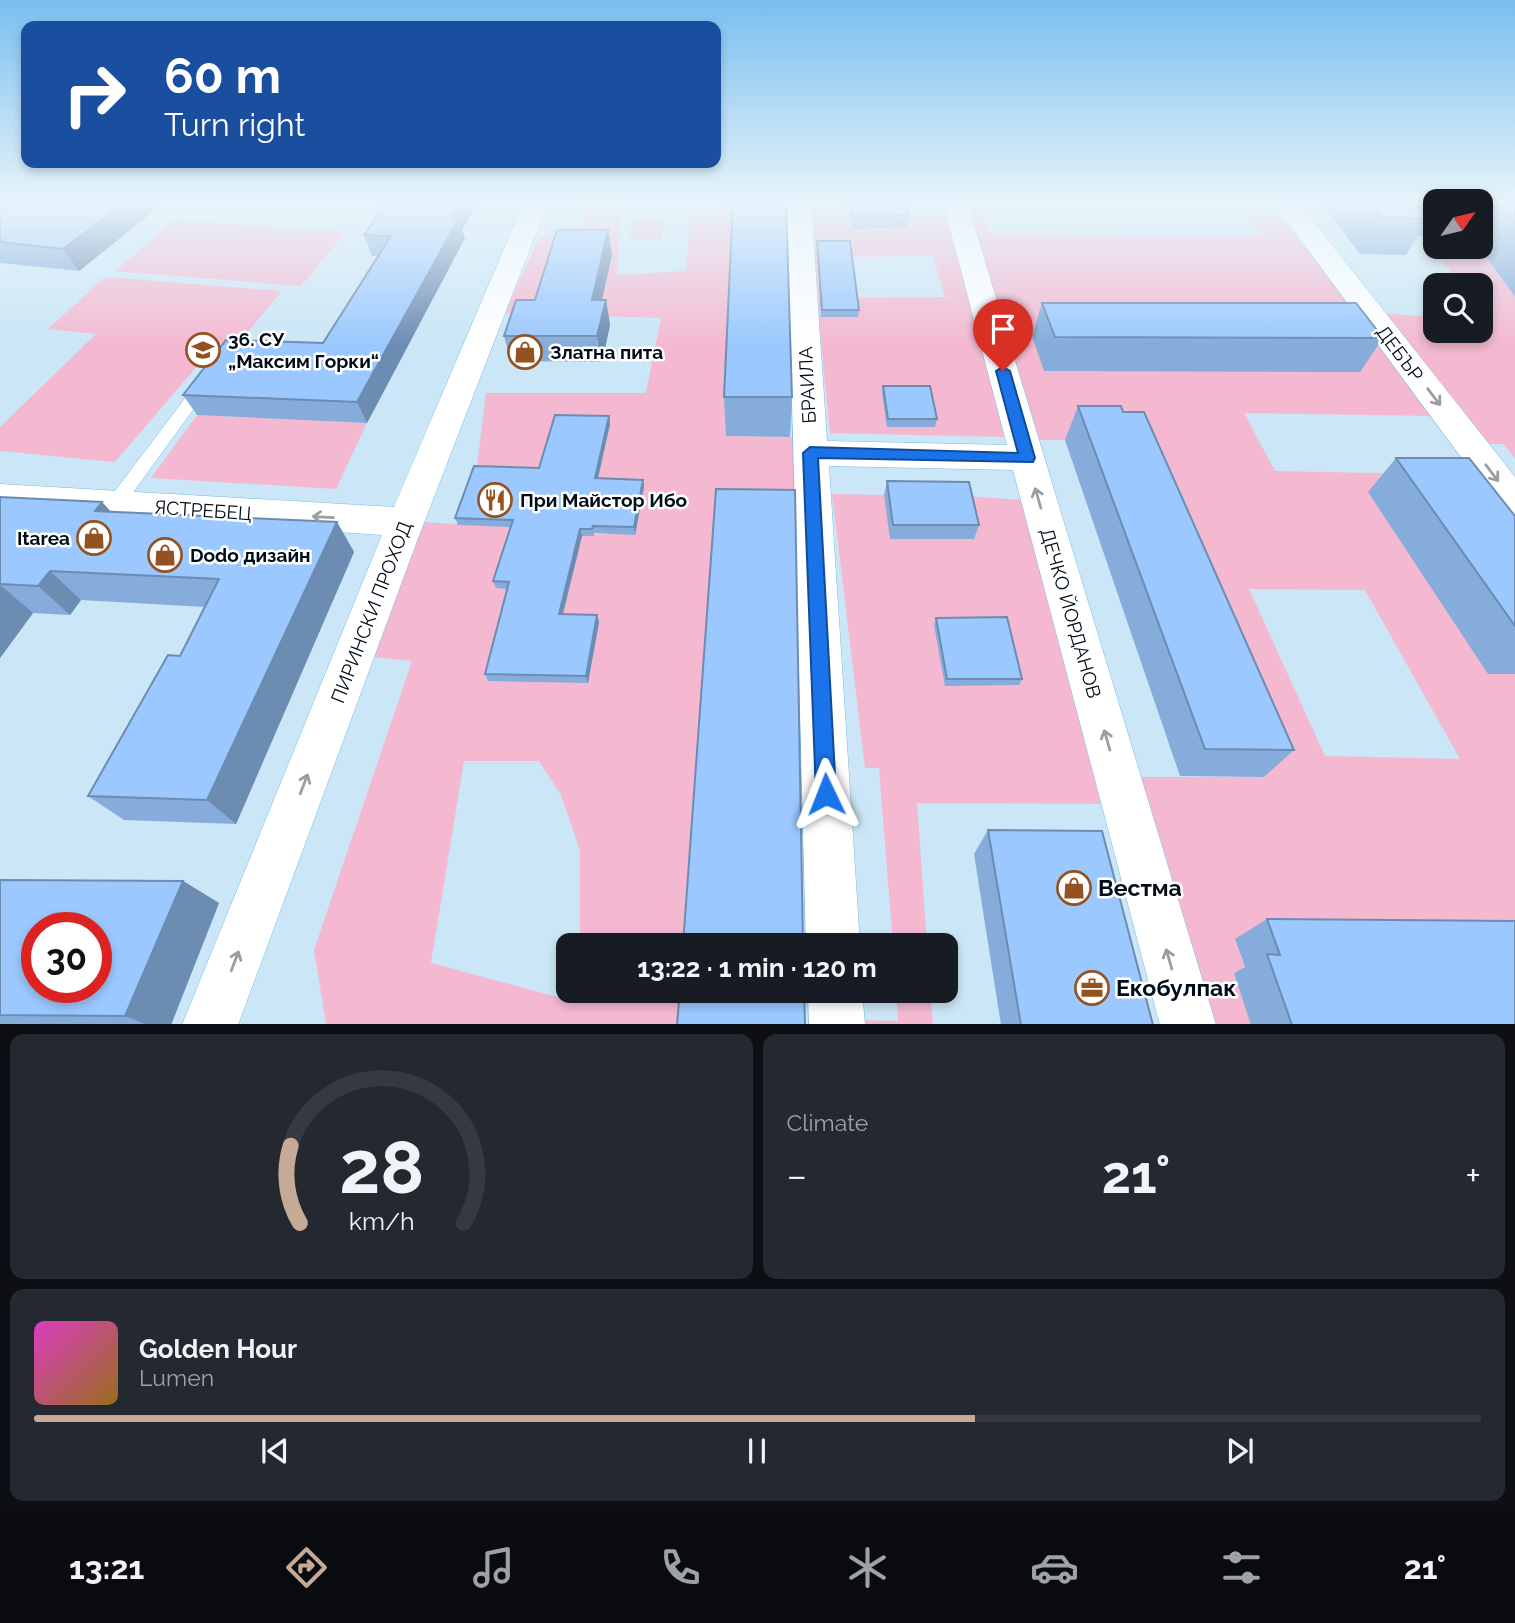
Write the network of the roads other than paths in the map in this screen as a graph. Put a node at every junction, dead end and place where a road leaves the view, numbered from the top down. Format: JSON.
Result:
{"nodes":[{"id":1,"x":517,"y":250,"type":"edge"},
{"id":2,"x":801,"y":250,"type":"edge"},
{"id":3,"x":968,"y":250,"type":"edge"},
{"id":4,"x":1322,"y":250,"type":"edge"},
{"id":5,"x":207,"y":380,"type":"edge"},
{"id":6,"x":810,"y":453,"type":"junction"},
{"id":7,"x":1027,"y":458,"type":"junction"},
{"id":8,"x":0,"y":497,"type":"edge"},
{"id":9,"x":1515,"y":503,"type":"edge"},
{"id":10,"x":115,"y":504,"type":"junction"},
{"id":11,"x":406,"y":522,"type":"junction"},
{"id":12,"x":832,"y":933,"type":"edge"},
{"id":13,"x":835,"y":1003,"type":"edge"},
{"id":14,"x":210,"y":1024,"type":"edge"},
{"id":15,"x":836,"y":1024,"type":"edge"},
{"id":16,"x":1188,"y":1024,"type":"edge"}],
"edges":[{"from":1,"to":11,"type":"street","name":"ПИРИНСКИ ПРОХОД"},
{"from":2,"to":6,"type":"street","name":"БРАИЛА"},
{"from":3,"to":7,"type":"street","name":"ДЕЧКО ЙОРДАНОВ"},
{"from":4,"to":9,"type":"street","name":"ДЕБЪР","one_way":true},
{"from":5,"to":10,"type":"lane"},
{"from":6,"to":7,"type":"street"},
{"from":6,"to":12,"type":"street","name":"БРАИЛА"},
{"from":16,"to":7,"type":"street","name":"ДЕЧКО ЙОРДАНОВ","one_way":true},
{"from":8,"to":10,"type":"street","name":"ЯСТРЕБЕЦ"},
{"from":11,"to":10,"type":"street","name":"ЯСТРЕБЕЦ","one_way":true},
{"from":14,"to":11,"type":"street","name":"ПИРИНСКИ ПРОХОД","one_way":true},
{"from":13,"to":15,"type":"street"}]}
